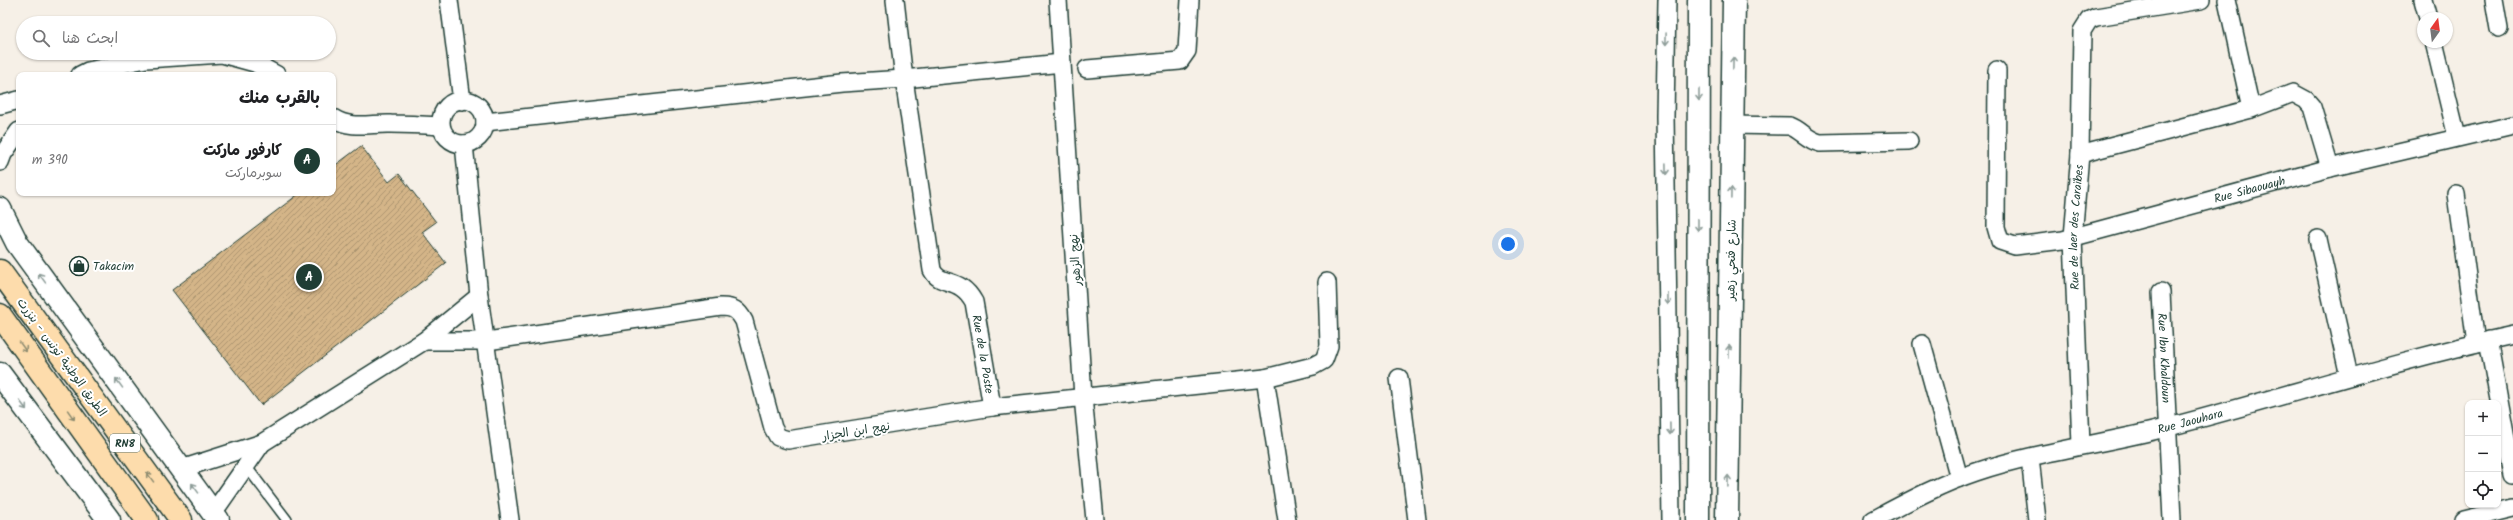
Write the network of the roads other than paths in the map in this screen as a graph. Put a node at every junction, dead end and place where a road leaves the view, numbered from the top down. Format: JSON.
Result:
{"nodes":[{"id":1,"x":449,"y":0,"type":"edge"},
{"id":2,"x":895,"y":0,"type":"edge"},
{"id":3,"x":1058,"y":0,"type":"edge"},
{"id":4,"x":1190,"y":0,"type":"edge"},
{"id":5,"x":1667,"y":0,"type":"edge"},
{"id":6,"x":1699,"y":0,"type":"edge"},
{"id":7,"x":1734,"y":0,"type":"edge"},
{"id":8,"x":2201,"y":0,"type":"edge"},
{"id":9,"x":2227,"y":0,"type":"edge"},
{"id":10,"x":2423,"y":0,"type":"edge"},
{"id":11,"x":2494,"y":0,"type":"edge"},
{"id":12,"x":2426,"y":12,"type":"edge"},
{"id":13,"x":2499,"y":28,"type":"dead end"},
{"id":14,"x":2435,"y":48,"type":"edge"},
{"id":15,"x":141,"y":60,"type":"edge"},
{"id":16,"x":244,"y":60,"type":"edge"},
{"id":17,"x":1062,"y":63,"type":"junction"},
{"id":18,"x":1087,"y":70,"type":"dead end"},
{"id":19,"x":1997,"y":70,"type":"dead end"},
{"id":20,"x":86,"y":72,"type":"edge"},
{"id":21,"x":272,"y":72,"type":"edge"},
{"id":22,"x":904,"y":79,"type":"junction"},
{"id":23,"x":462,"y":100,"type":"junction"},
{"id":24,"x":16,"y":101,"type":"edge"},
{"id":25,"x":0,"y":105,"type":"edge"},
{"id":26,"x":2251,"y":109,"type":"junction"},
{"id":27,"x":336,"y":120,"type":"edge"},
{"id":28,"x":485,"y":122,"type":"junction"},
{"id":29,"x":1732,"y":125,"type":"junction"},
{"id":30,"x":441,"y":126,"type":"junction"},
{"id":31,"x":2513,"y":126,"type":"edge"},
{"id":32,"x":16,"y":135,"type":"edge"},
{"id":33,"x":2457,"y":137,"type":"junction"},
{"id":34,"x":1909,"y":141,"type":"dead end"},
{"id":35,"x":464,"y":144,"type":"junction"},
{"id":36,"x":2080,"y":154,"type":"junction"},
{"id":37,"x":0,"y":162,"type":"edge"},
{"id":38,"x":2330,"y":168,"type":"junction"},
{"id":39,"x":2456,"y":194,"type":"dead end"},
{"id":40,"x":0,"y":209,"type":"edge"},
{"id":41,"x":2073,"y":237,"type":"junction"},
{"id":42,"x":2318,"y":239,"type":"dead end"},
{"id":43,"x":0,"y":271,"type":"edge"},
{"id":44,"x":1327,"y":282,"type":"dead end"},
{"id":45,"x":2161,"y":292,"type":"dead end"},
{"id":46,"x":479,"y":296,"type":"junction"},
{"id":47,"x":0,"y":315,"type":"edge"},
{"id":48,"x":2513,"y":335,"type":"edge"},
{"id":49,"x":424,"y":341,"type":"junction"},
{"id":50,"x":487,"y":341,"type":"junction"},
{"id":51,"x":2482,"y":341,"type":"junction"},
{"id":52,"x":1922,"y":344,"type":"dead end"},
{"id":53,"x":0,"y":374,"type":"edge"},
{"id":54,"x":2349,"y":376,"type":"junction"},
{"id":55,"x":1265,"y":378,"type":"junction"},
{"id":56,"x":1399,"y":378,"type":"dead end"},
{"id":57,"x":1083,"y":396,"type":"junction"},
{"id":58,"x":992,"y":407,"type":"junction"},
{"id":59,"x":2168,"y":427,"type":"junction"},
{"id":60,"x":262,"y":443,"type":"junction"},
{"id":61,"x":2081,"y":445,"type":"junction"},
{"id":62,"x":2030,"y":458,"type":"junction"},
{"id":63,"x":246,"y":466,"type":"junction"},
{"id":64,"x":181,"y":469,"type":"junction"},
{"id":65,"x":2513,"y":476,"type":"edge"},
{"id":66,"x":1959,"y":478,"type":"junction"},
{"id":67,"x":2513,"y":508,"type":"edge"},
{"id":68,"x":215,"y":516,"type":"edge"},
{"id":69,"x":109,"y":520,"type":"edge"},
{"id":70,"x":148,"y":520,"type":"edge"},
{"id":71,"x":181,"y":520,"type":"edge"},
{"id":72,"x":287,"y":520,"type":"edge"},
{"id":73,"x":510,"y":520,"type":"edge"},
{"id":74,"x":1095,"y":520,"type":"edge"},
{"id":75,"x":1287,"y":520,"type":"edge"},
{"id":76,"x":1417,"y":520,"type":"edge"},
{"id":77,"x":1671,"y":520,"type":"edge"},
{"id":78,"x":1698,"y":520,"type":"edge"},
{"id":79,"x":1727,"y":520,"type":"edge"},
{"id":80,"x":1873,"y":520,"type":"edge"},
{"id":81,"x":2037,"y":520,"type":"edge"},
{"id":82,"x":2172,"y":520,"type":"edge"},
{"id":83,"x":2464,"y":520,"type":"edge"}],
"edges":[{"from":1,"to":23,"type":"street"},
{"from":2,"to":22,"type":"street"},
{"from":3,"to":17,"type":"street","name":"نهج الزهور"},
{"from":4,"to":18,"type":"street"},
{"from":5,"to":77,"type":"street","one_way":true},
{"from":6,"to":78,"type":"street","one_way":true},
{"from":29,"to":7,"type":"street","name":"شارع فتحي زهير","one_way":true},
{"from":8,"to":36,"type":"street","name":"Rue de laer des Caraïbes"},
{"from":9,"to":26,"type":"street"},
{"from":10,"to":12,"type":"street"},
{"from":11,"to":13,"type":"street"},
{"from":14,"to":33,"type":"street"},
{"from":15,"to":20,"type":"street"},
{"from":16,"to":21,"type":"street"},
{"from":17,"to":22,"type":"street"},
{"from":17,"to":57,"type":"street","name":"نهج الزهور"},
{"from":19,"to":41,"type":"street","name":"Rue Sibaouayh"},
{"from":22,"to":28,"type":"street"},
{"from":22,"to":58,"type":"street","name":"Rue de la Poste"},
{"from":23,"to":28,"type":"street"},
{"from":23,"to":30,"type":"street"},
{"from":24,"to":25,"type":"street"},
{"from":26,"to":36,"type":"street"},
{"from":26,"to":38,"type":"street"},
{"from":27,"to":30,"type":"street"},
{"from":28,"to":35,"type":"street"},
{"from":29,"to":34,"type":"street"},
{"from":79,"to":29,"type":"street","name":"شارع فتحي زهير","one_way":true},
{"from":30,"to":35,"type":"street"},
{"from":31,"to":33,"type":"street","name":"Rue Sibaouayh"},
{"from":32,"to":37,"type":"street"},
{"from":33,"to":38,"type":"street","name":"Rue Sibaouayh"},
{"from":35,"to":46,"type":"street"},
{"from":36,"to":41,"type":"street","name":"Rue de laer des Caraïbes"},
{"from":38,"to":41,"type":"street","name":"Rue Sibaouayh"},
{"from":39,"to":51,"type":"street"},
{"from":64,"to":40,"type":"street","one_way":true},
{"from":41,"to":61,"type":"street","name":"Rue de laer des Caraïbes"},
{"from":42,"to":54,"type":"street"},
{"from":71,"to":43,"type":"highway","name":"الطريق الوطنية تونس - بنزرت","number":"RN8","one_way":true},
{"from":44,"to":55,"type":"street","name":"نهج ابن الجزار"},
{"from":45,"to":59,"type":"street","name":"Rue Ibn Khaldoun"},
{"from":46,"to":49,"type":"street"},
{"from":46,"to":50,"type":"street"},
{"from":47,"to":70,"type":"highway","number":"RN8","one_way":true},
{"from":48,"to":51,"type":"street","name":"Rue Jaouhara"},
{"from":49,"to":50,"type":"street"},
{"from":49,"to":60,"type":"street"},
{"from":50,"to":58,"type":"street","name":"نهج ابن الجزار"},
{"from":50,"to":73,"type":"street"},
{"from":51,"to":54,"type":"street","name":"Rue Jaouhara"},
{"from":51,"to":65,"type":"street"},
{"from":52,"to":66,"type":"street"},
{"from":53,"to":69,"type":"street","one_way":true},
{"from":54,"to":59,"type":"street","name":"Rue Jaouhara"},
{"from":55,"to":57,"type":"street","name":"نهج ابن الجزار"},
{"from":55,"to":75,"type":"street"},
{"from":56,"to":76,"type":"street"},
{"from":57,"to":58,"type":"street","name":"نهج ابن الجزار"},
{"from":57,"to":74,"type":"street","name":"نهج الزهور"},
{"from":59,"to":61,"type":"street","name":"Rue Jaouhara"},
{"from":59,"to":82,"type":"street","name":"Rue Ibn Khaldoun"},
{"from":60,"to":63,"type":"street"},
{"from":60,"to":64,"type":"street"},
{"from":61,"to":62,"type":"street","name":"Rue Jaouhara"},
{"from":62,"to":66,"type":"street","name":"Rue Jaouhara"},
{"from":62,"to":81,"type":"street"},
{"from":63,"to":68,"type":"street"},
{"from":63,"to":72,"type":"lane"},
{"from":68,"to":64,"type":"street","one_way":true},
{"from":66,"to":80,"type":"street","name":"Rue Jaouhara"},
{"from":67,"to":83,"type":"street"}]}
